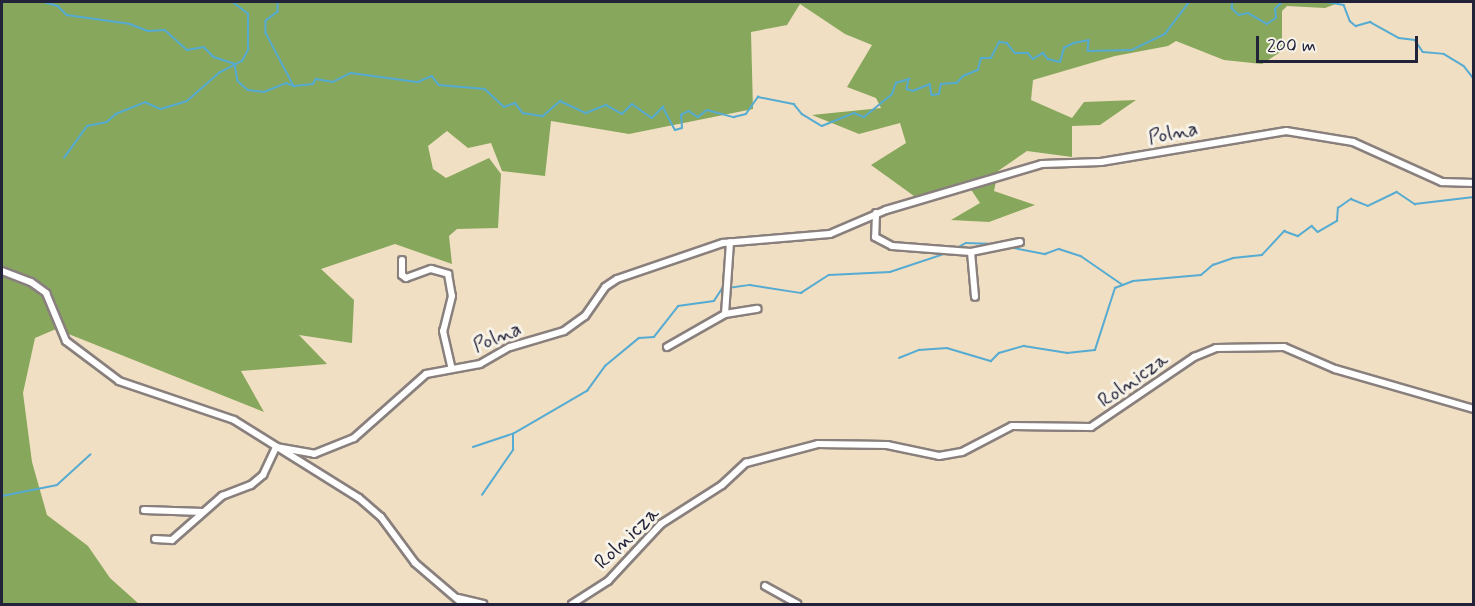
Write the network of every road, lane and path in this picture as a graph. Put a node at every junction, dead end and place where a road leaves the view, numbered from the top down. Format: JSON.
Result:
{"nodes":[{"id":1,"x":1473,"y":183,"type":"edge"},
{"id":2,"x":876,"y":213,"type":"junction"},
{"id":3,"x":730,"y":242,"type":"junction"},
{"id":4,"x":1020,"y":242,"type":"dead end"},
{"id":5,"x":971,"y":252,"type":"junction"},
{"id":6,"x":402,"y":260,"type":"dead end"},
{"id":7,"x":2,"y":271,"type":"edge"},
{"id":8,"x":975,"y":297,"type":"dead end"},
{"id":9,"x":758,"y":309,"type":"dead end"},
{"id":10,"x":725,"y":314,"type":"junction"},
{"id":11,"x":667,"y":347,"type":"dead end"},
{"id":12,"x":451,"y":367,"type":"junction"},
{"id":13,"x":1473,"y":409,"type":"edge"},
{"id":14,"x":276,"y":447,"type":"junction"},
{"id":15,"x":144,"y":510,"type":"dead end"},
{"id":16,"x":202,"y":512,"type":"junction"},
{"id":17,"x":155,"y":539,"type":"dead end"},
{"id":18,"x":765,"y":586,"type":"dead end"},
{"id":19,"x":457,"y":598,"type":"junction"},
{"id":20,"x":463,"y":604,"type":"edge"},
{"id":21,"x":483,"y":604,"type":"edge"},
{"id":22,"x":573,"y":604,"type":"edge"},
{"id":23,"x":797,"y":604,"type":"edge"}],
"edges":[{"from":1,"to":2,"type":"street","name":"Polna"},
{"from":2,"to":3,"type":"street","name":"Polna"},
{"from":2,"to":5,"type":"street"},
{"from":3,"to":10,"type":"street"},
{"from":3,"to":12,"type":"street","name":"Polna"},
{"from":4,"to":5,"type":"street"},
{"from":5,"to":8,"type":"street"},
{"from":6,"to":12,"type":"street"},
{"from":7,"to":14,"type":"street"},
{"from":9,"to":10,"type":"street"},
{"from":10,"to":11,"type":"street"},
{"from":12,"to":14,"type":"street","name":"Polna"},
{"from":13,"to":22,"type":"street","name":"Rolnicza"},
{"from":14,"to":16,"type":"street"},
{"from":14,"to":19,"type":"street"},
{"from":15,"to":16,"type":"street"},
{"from":16,"to":17,"type":"street"},
{"from":18,"to":23,"type":"street"},
{"from":19,"to":20,"type":"street"},
{"from":19,"to":21,"type":"street"}]}
